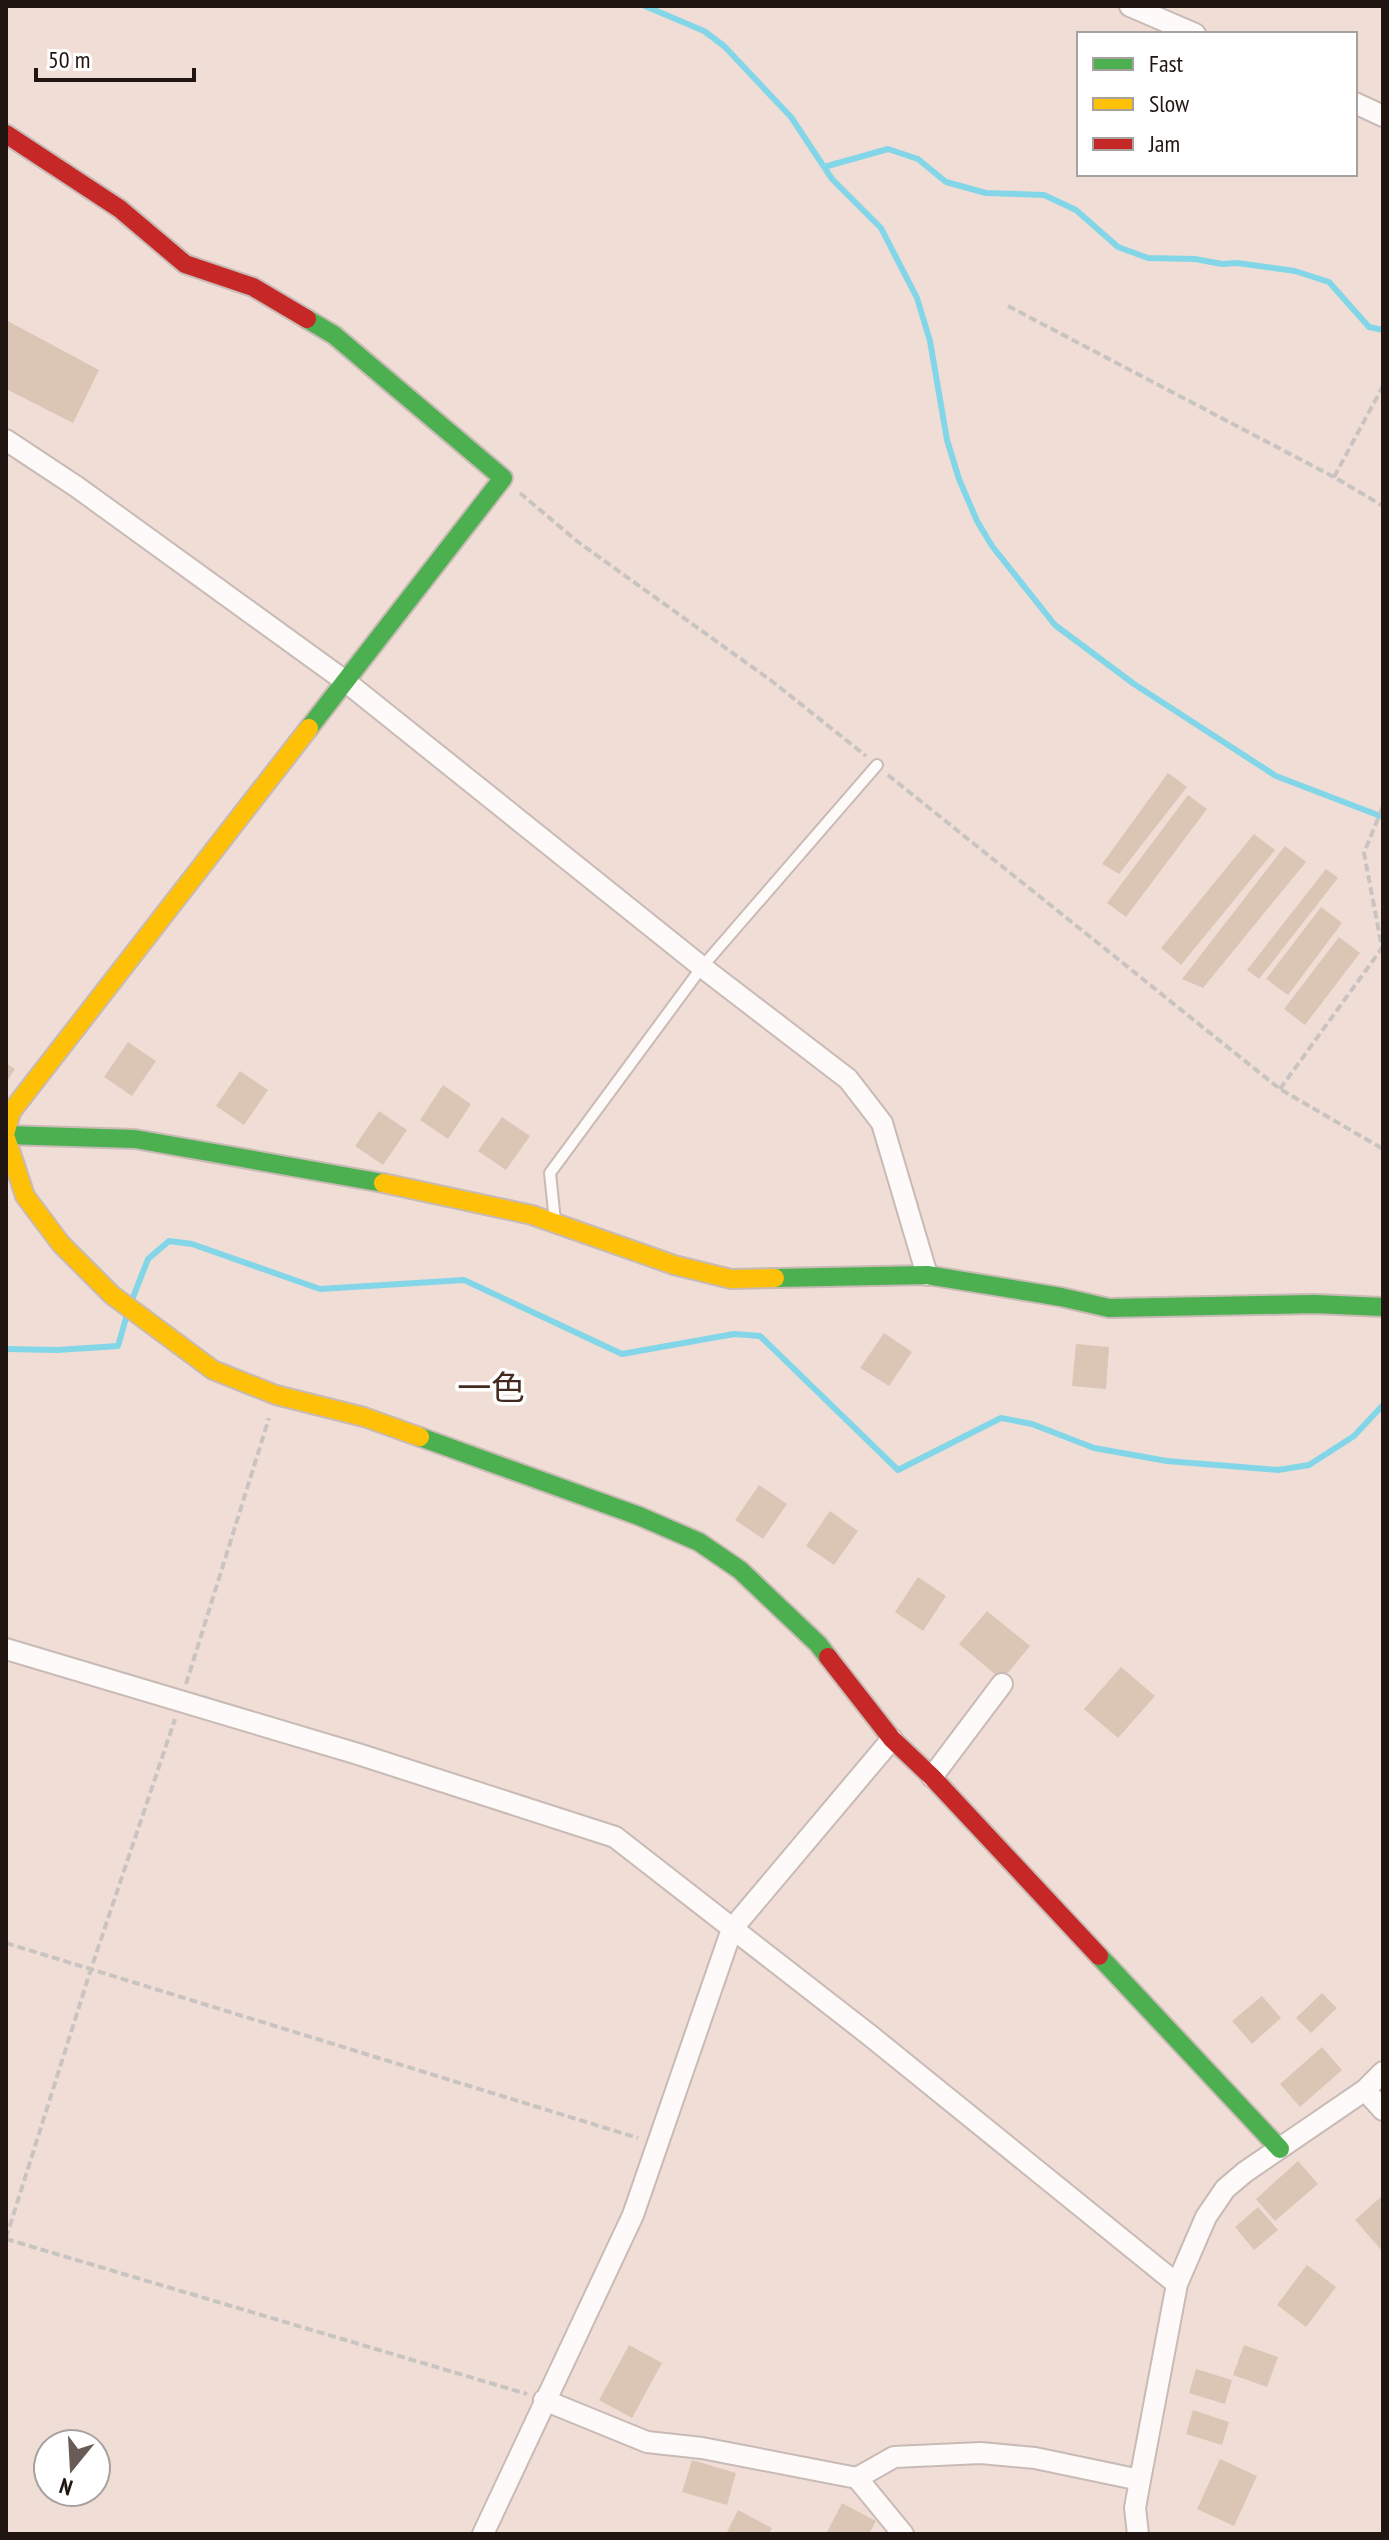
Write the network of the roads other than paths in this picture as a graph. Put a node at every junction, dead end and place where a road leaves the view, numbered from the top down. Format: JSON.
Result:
{"nodes":[{"id":1,"x":1130,"y":6,"type":"edge"},
{"id":2,"x":1190,"y":32,"type":"edge"},
{"id":3,"x":1357,"y":104,"type":"edge"},
{"id":4,"x":1383,"y":116,"type":"edge"},
{"id":5,"x":6,"y":134,"type":"edge"},
{"id":6,"x":6,"y":440,"type":"edge"},
{"id":7,"x":345,"y":681,"type":"junction"},
{"id":8,"x":877,"y":765,"type":"road end"},
{"id":9,"x":702,"y":967,"type":"junction"},
{"id":10,"x":6,"y":1135,"type":"edge"},
{"id":11,"x":555,"y":1223,"type":"junction"},
{"id":12,"x":927,"y":1275,"type":"junction"},
{"id":13,"x":1383,"y":1307,"type":"edge"},
{"id":14,"x":6,"y":1649,"type":"edge"},
{"id":15,"x":1002,"y":1684,"type":"dead end"},
{"id":16,"x":892,"y":1739,"type":"junction"},
{"id":17,"x":932,"y":1777,"type":"junction"},
{"id":18,"x":732,"y":1929,"type":"junction"},
{"id":19,"x":1383,"y":2072,"type":"edge"},
{"id":20,"x":1365,"y":2090,"type":"junction"},
{"id":21,"x":1383,"y":2110,"type":"edge"},
{"id":22,"x":1280,"y":2149,"type":"junction"},
{"id":23,"x":1177,"y":2284,"type":"junction"},
{"id":24,"x":544,"y":2400,"type":"junction"},
{"id":25,"x":857,"y":2478,"type":"junction"},
{"id":26,"x":1140,"y":2480,"type":"junction"},
{"id":27,"x":483,"y":2534,"type":"edge"},
{"id":28,"x":903,"y":2534,"type":"edge"},
{"id":29,"x":1138,"y":2534,"type":"edge"}],
"edges":[{"from":1,"to":2,"type":"street"},
{"from":3,"to":4,"type":"street"},
{"from":5,"to":7,"type":"street"},
{"from":6,"to":7,"type":"street"},
{"from":7,"to":9,"type":"street"},
{"from":7,"to":10,"type":"street"},
{"from":8,"to":9,"type":"lane"},
{"from":9,"to":11,"type":"lane"},
{"from":9,"to":12,"type":"street"},
{"from":10,"to":11,"type":"street"},
{"from":10,"to":16,"type":"street"},
{"from":11,"to":12,"type":"street"},
{"from":12,"to":13,"type":"street"},
{"from":14,"to":18,"type":"street"},
{"from":15,"to":17,"type":"street"},
{"from":16,"to":17,"type":"street"},
{"from":16,"to":18,"type":"street"},
{"from":17,"to":22,"type":"street"},
{"from":18,"to":23,"type":"street"},
{"from":18,"to":24,"type":"street"},
{"from":19,"to":20,"type":"street"},
{"from":20,"to":21,"type":"street"},
{"from":20,"to":22,"type":"street"},
{"from":22,"to":23,"type":"street"},
{"from":23,"to":26,"type":"street"},
{"from":24,"to":25,"type":"street"},
{"from":24,"to":27,"type":"street"},
{"from":25,"to":26,"type":"street"},
{"from":25,"to":28,"type":"street"},
{"from":26,"to":29,"type":"street"}]}
